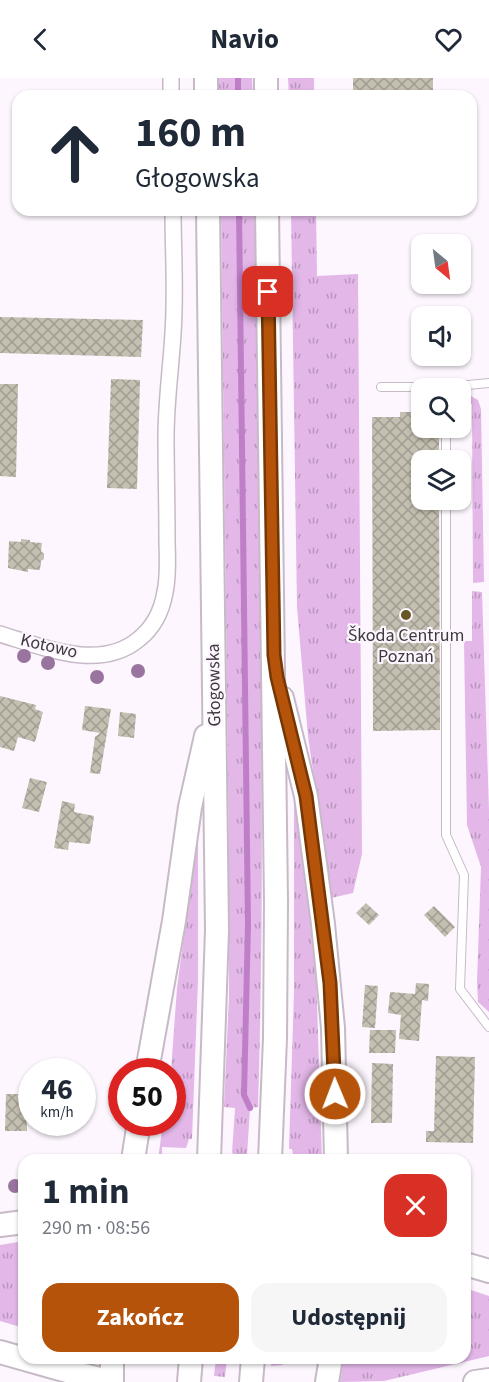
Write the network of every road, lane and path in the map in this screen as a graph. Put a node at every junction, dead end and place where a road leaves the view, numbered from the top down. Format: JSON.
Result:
{"nodes":[{"id":1,"x":173,"y":216,"type":"edge"},
{"id":2,"x":208,"y":216,"type":"edge"},
{"id":3,"x":267,"y":216,"type":"edge"},
{"id":4,"x":489,"y":383,"type":"edge"},
{"id":5,"x":471,"y":385,"type":"edge"},
{"id":6,"x":381,"y":387,"type":"dead end"},
{"id":7,"x":411,"y":387,"type":"edge"},
{"id":8,"x":446,"y":510,"type":"edge"},
{"id":9,"x":0,"y":634,"type":"edge"},
{"id":10,"x":274,"y":655,"type":"junction"},
{"id":11,"x":214,"y":681,"type":"junction"},
{"id":12,"x":489,"y":1027,"type":"edge"},
{"id":13,"x":149,"y":1058,"type":"edge"},
{"id":14,"x":137,"y":1136,"type":"edge"},
{"id":15,"x":134,"y":1154,"type":"edge"},
{"id":16,"x":209,"y":1154,"type":"edge"},
{"id":17,"x":270,"y":1154,"type":"edge"},
{"id":18,"x":336,"y":1154,"type":"edge"},
{"id":19,"x":18,"y":1223,"type":"edge"},
{"id":20,"x":0,"y":1226,"type":"edge"},
{"id":21,"x":471,"y":1266,"type":"edge"},
{"id":22,"x":489,"y":1271,"type":"edge"},
{"id":23,"x":0,"y":1352,"type":"edge"},
{"id":24,"x":18,"y":1357,"type":"edge"},
{"id":25,"x":42,"y":1364,"type":"edge"},
{"id":26,"x":111,"y":1364,"type":"edge"},
{"id":27,"x":190,"y":1364,"type":"edge"},
{"id":28,"x":252,"y":1364,"type":"edge"},
{"id":29,"x":330,"y":1364,"type":"edge"},
{"id":30,"x":489,"y":1380,"type":"edge"},
{"id":31,"x":112,"y":1382,"type":"edge"},
{"id":32,"x":189,"y":1382,"type":"edge"},
{"id":33,"x":251,"y":1382,"type":"edge"},
{"id":34,"x":327,"y":1382,"type":"edge"},
{"id":35,"x":475,"y":1382,"type":"edge"}],
"edges":[{"from":1,"to":9,"type":"street","name":"Kotowo"},
{"from":2,"to":11,"type":"main road","name":"Głogowska"},
{"from":3,"to":10,"type":"main road"},
{"from":4,"to":5,"type":"lane"},
{"from":6,"to":7,"type":"lane"},
{"from":8,"to":12,"type":"lane"},
{"from":10,"to":17,"type":"main road"},
{"from":10,"to":18,"type":"main road"},
{"from":11,"to":13,"type":"main road"},
{"from":11,"to":16,"type":"main road","name":"Głogowska"},
{"from":14,"to":15,"type":"main road"},
{"from":19,"to":20,"type":"main road"},
{"from":21,"to":22,"type":"main road"},
{"from":23,"to":24,"type":"main road"},
{"from":25,"to":31,"type":"main road"},
{"from":26,"to":31,"type":"main road"},
{"from":27,"to":32,"type":"main road"},
{"from":28,"to":33,"type":"main road"},
{"from":29,"to":34,"type":"main road"},
{"from":30,"to":35,"type":"main road"}]}
